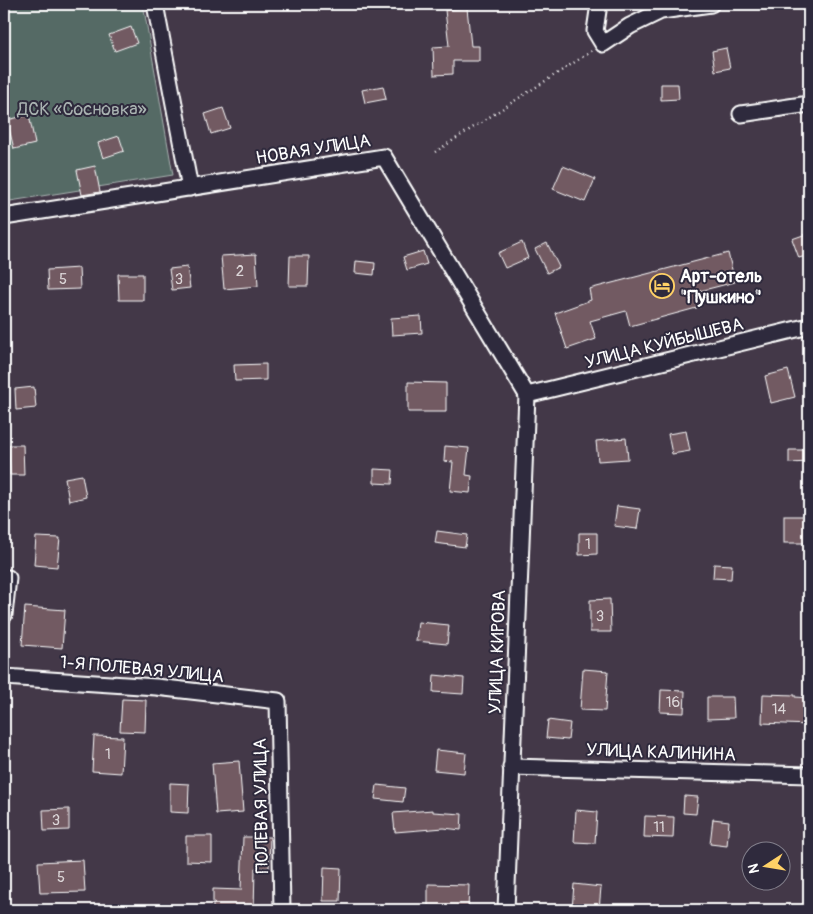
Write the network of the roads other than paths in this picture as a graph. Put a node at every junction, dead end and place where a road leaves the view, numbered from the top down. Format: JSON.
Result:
{"nodes":[{"id":1,"x":154,"y":4,"type":"edge"},
{"id":2,"x":599,"y":4,"type":"edge"},
{"id":3,"x":710,"y":4,"type":"edge"},
{"id":4,"x":656,"y":7,"type":"edge"},
{"id":5,"x":809,"y":104,"type":"edge"},
{"id":6,"x":741,"y":114,"type":"dead end"},
{"id":7,"x":190,"y":188,"type":"junction"},
{"id":8,"x":4,"y":217,"type":"edge"},
{"id":9,"x":809,"y":326,"type":"edge"},
{"id":10,"x":527,"y":395,"type":"junction"},
{"id":11,"x":8,"y":578,"type":"dead end"},
{"id":12,"x":4,"y":615,"type":"edge"},
{"id":13,"x":4,"y":677,"type":"edge"},
{"id":14,"x":278,"y":701,"type":"joint"},
{"id":15,"x":511,"y":767,"type":"junction"},
{"id":16,"x":809,"y":775,"type":"edge"},
{"id":17,"x":282,"y":910,"type":"edge"},
{"id":18,"x":506,"y":910,"type":"edge"}],
"edges":[{"from":1,"to":7,"type":"street"},
{"from":2,"to":4,"type":"street"},
{"from":3,"to":4,"type":"street"},
{"from":5,"to":6,"type":"street"},
{"from":7,"to":8,"type":"street","name":"НОВАЯ УЛИЦА"},
{"from":7,"to":10,"type":"street","name":"НОВАЯ УЛИЦА"},
{"from":9,"to":10,"type":"street","name":"УЛИЦА КУЙБЫШЕВА"},
{"from":10,"to":15,"type":"street","name":"УЛИЦА КИРОВА"},
{"from":11,"to":12,"type":"street"},
{"from":13,"to":14,"type":"street","name":"1-Я ПОЛЕВАЯ УЛИЦА"},
{"from":14,"to":17,"type":"street","name":"ПОЛЕВАЯ УЛИЦА"},
{"from":15,"to":16,"type":"street","name":"УЛИЦА КАЛИНИНА"},
{"from":15,"to":18,"type":"street","name":"УЛИЦА КИРОВА"}]}
